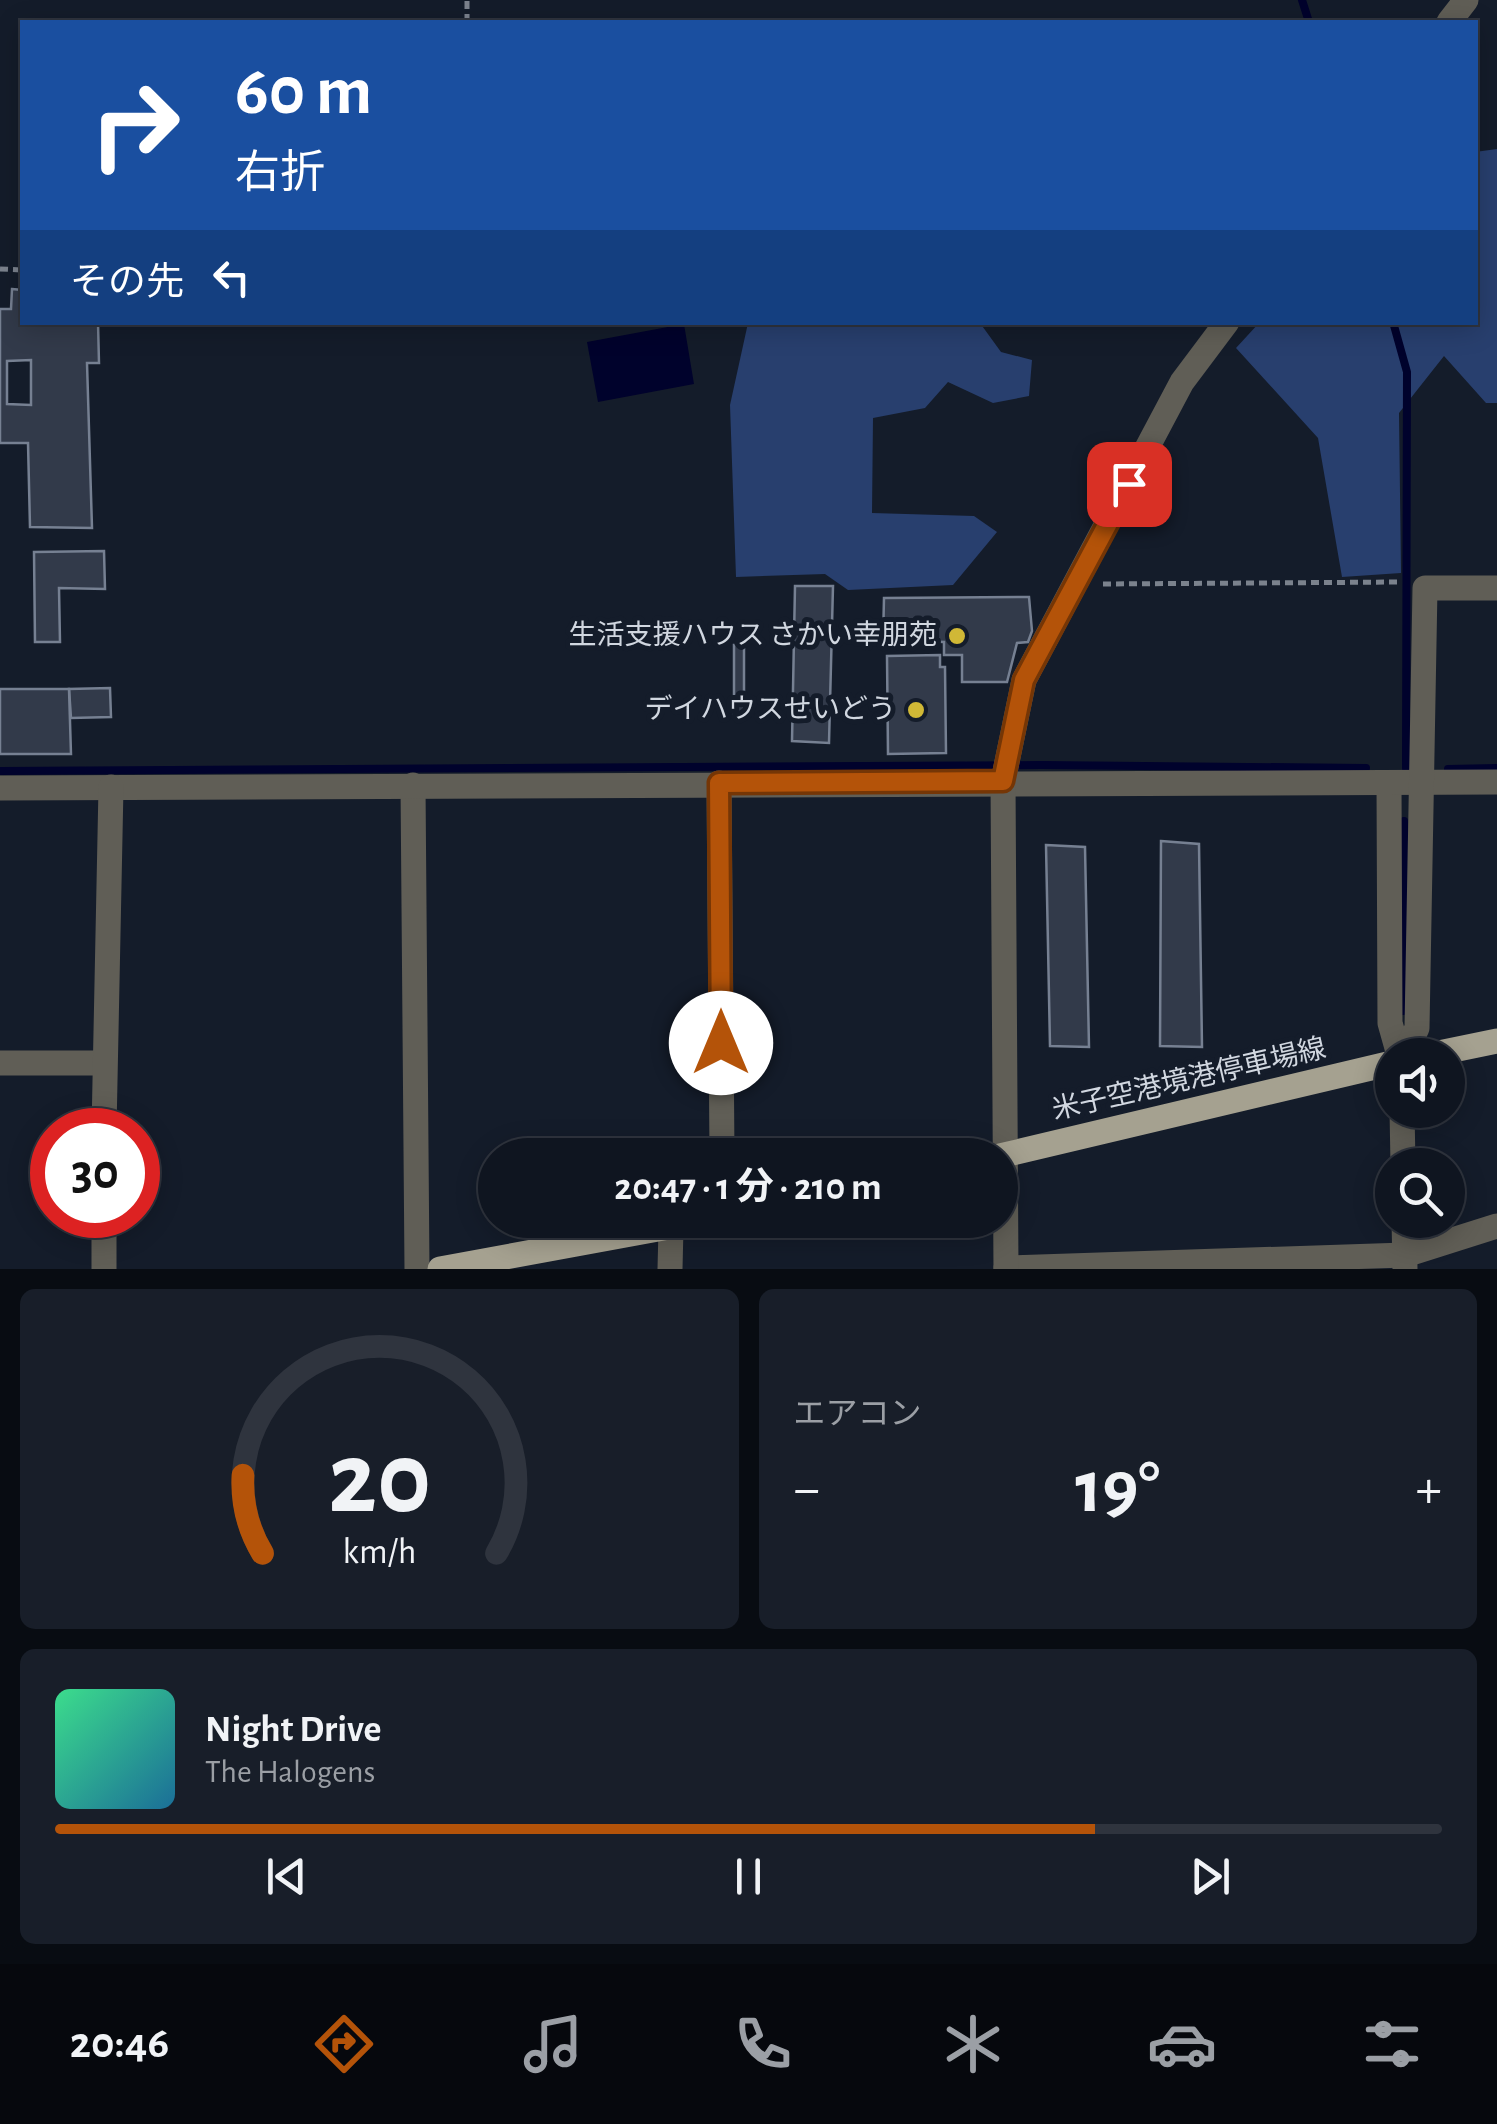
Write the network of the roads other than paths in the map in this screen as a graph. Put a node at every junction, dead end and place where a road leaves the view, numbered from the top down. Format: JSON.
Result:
{"nodes":[{"id":1,"x":1466,"y":0,"type":"edge"},
{"id":2,"x":1451,"y":20,"type":"edge"},
{"id":3,"x":1225,"y":325,"type":"edge"},
{"id":4,"x":1497,"y":588,"type":"edge"},
{"id":5,"x":1004,"y":773,"type":"junction"},
{"id":6,"x":1420,"y":782,"type":"junction"},
{"id":7,"x":1497,"y":782,"type":"edge"},
{"id":8,"x":719,"y":783,"type":"junction"},
{"id":9,"x":1389,"y":783,"type":"junction"},
{"id":10,"x":413,"y":785,"type":"junction"},
{"id":11,"x":111,"y":787,"type":"junction"},
{"id":12,"x":0,"y":788,"type":"edge"},
{"id":13,"x":1395,"y":1038,"type":"edge"},
{"id":14,"x":1411,"y":1038,"type":"edge"},
{"id":15,"x":1497,"y":1040,"type":"edge"},
{"id":16,"x":1465,"y":1047,"type":"edge"},
{"id":17,"x":0,"y":1062,"type":"edge"},
{"id":18,"x":104,"y":1064,"type":"junction"},
{"id":19,"x":1375,"y":1067,"type":"edge"},
{"id":20,"x":104,"y":1108,"type":"edge"},
{"id":21,"x":722,"y":1138,"type":"edge"},
{"id":22,"x":1002,"y":1138,"type":"edge"},
{"id":23,"x":1018,"y":1151,"type":"edge"},
{"id":24,"x":1497,"y":1226,"type":"edge"},
{"id":25,"x":104,"y":1238,"type":"edge"},
{"id":26,"x":615,"y":1238,"type":"edge"},
{"id":27,"x":671,"y":1238,"type":"edge"},
{"id":28,"x":1005,"y":1238,"type":"edge"},
{"id":29,"x":1405,"y":1262,"type":"edge"},
{"id":30,"x":1270,"y":1264,"type":"edge"},
{"id":31,"x":1138,"y":1266,"type":"edge"},
{"id":32,"x":1006,"y":1268,"type":"edge"},
{"id":33,"x":104,"y":1269,"type":"edge"},
{"id":34,"x":417,"y":1269,"type":"edge"},
{"id":35,"x":440,"y":1269,"type":"edge"},
{"id":36,"x":670,"y":1269,"type":"edge"}],
"edges":[{"from":1,"to":2,"type":"street"},
{"from":3,"to":5,"type":"street"},
{"from":4,"to":6,"type":"street"},
{"from":5,"to":8,"type":"street"},
{"from":5,"to":9,"type":"street"},
{"from":5,"to":22,"type":"street"},
{"from":6,"to":7,"type":"street"},
{"from":6,"to":9,"type":"street"},
{"from":6,"to":14,"type":"street"},
{"from":8,"to":10,"type":"street"},
{"from":8,"to":21,"type":"street"},
{"from":9,"to":13,"type":"street"},
{"from":10,"to":11,"type":"street"},
{"from":10,"to":34,"type":"street"},
{"from":11,"to":12,"type":"street"},
{"from":11,"to":18,"type":"street"},
{"from":15,"to":16,"type":"main road"},
{"from":17,"to":18,"type":"street"},
{"from":18,"to":20,"type":"street"},
{"from":19,"to":23,"type":"main road","name":"米子空港境港停車場線"},
{"from":24,"to":29,"type":"street"},
{"from":25,"to":33,"type":"street"},
{"from":26,"to":35,"type":"main road"},
{"from":27,"to":36,"type":"street"},
{"from":28,"to":32,"type":"street"},
{"from":29,"to":30,"type":"street"},
{"from":30,"to":31,"type":"street"},
{"from":31,"to":32,"type":"street"}]}
